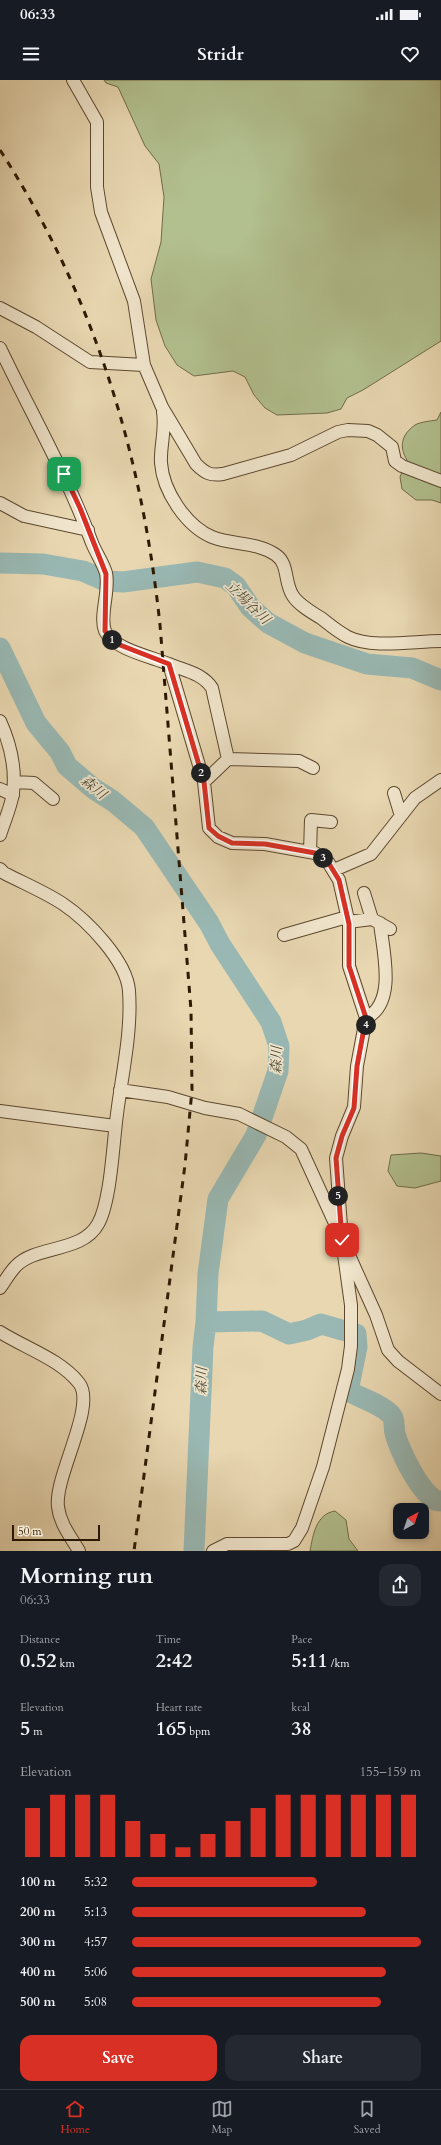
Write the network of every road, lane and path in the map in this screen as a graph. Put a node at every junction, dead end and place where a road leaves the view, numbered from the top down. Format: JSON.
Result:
{"nodes":[{"id":1,"x":73,"y":80,"type":"edge"},
{"id":2,"x":0,"y":308,"type":"edge"},
{"id":3,"x":0,"y":348,"type":"edge"},
{"id":4,"x":144,"y":365,"type":"junction"},
{"id":5,"x":162,"y":407,"type":"junction"},
{"id":6,"x":441,"y":481,"type":"edge"},
{"id":7,"x":0,"y":504,"type":"edge"},
{"id":8,"x":88,"y":530,"type":"junction"},
{"id":9,"x":441,"y":640,"type":"edge"},
{"id":10,"x":169,"y":664,"type":"junction"},
{"id":11,"x":0,"y":721,"type":"edge"},
{"id":12,"x":228,"y":759,"type":"junction"},
{"id":13,"x":313,"y":768,"type":"dead end"},
{"id":14,"x":441,"y":780,"type":"edge"},
{"id":15,"x":14,"y":782,"type":"junction"},
{"id":16,"x":204,"y":782,"type":"junction"},
{"id":17,"x":0,"y":789,"type":"edge"},
{"id":18,"x":394,"y":793,"type":"dead end"},
{"id":19,"x":13,"y":795,"type":"junction"},
{"id":20,"x":53,"y":799,"type":"dead end"},
{"id":21,"x":401,"y":816,"type":"junction"},
{"id":22,"x":331,"y":822,"type":"dead end"},
{"id":23,"x":0,"y":835,"type":"edge"},
{"id":24,"x":310,"y":852,"type":"junction"},
{"id":25,"x":0,"y":869,"type":"edge"},
{"id":26,"x":334,"y":870,"type":"junction"},
{"id":27,"x":364,"y":893,"type":"dead end"},
{"id":28,"x":348,"y":920,"type":"junction"},
{"id":29,"x":381,"y":924,"type":"junction"},
{"id":30,"x":284,"y":935,"type":"dead end"},
{"id":31,"x":366,"y":1018,"type":"junction"},
{"id":32,"x":120,"y":1090,"type":"junction"},
{"id":33,"x":0,"y":1111,"type":"edge"},
{"id":34,"x":115,"y":1126,"type":"junction"},
{"id":35,"x":342,"y":1240,"type":"junction"},
{"id":36,"x":0,"y":1288,"type":"edge"},
{"id":37,"x":0,"y":1332,"type":"edge"},
{"id":38,"x":441,"y":1394,"type":"edge"},
{"id":39,"x":79,"y":1551,"type":"edge"},
{"id":40,"x":213,"y":1551,"type":"edge"}],
"edges":[{"from":1,"to":4,"type":"street"},
{"from":2,"to":4,"type":"street"},
{"from":3,"to":8,"type":"street"},
{"from":4,"to":5,"type":"street"},
{"from":5,"to":6,"type":"street"},
{"from":5,"to":9,"type":"street"},
{"from":7,"to":8,"type":"street"},
{"from":8,"to":10,"type":"street"},
{"from":10,"to":12,"type":"street"},
{"from":10,"to":16,"type":"street"},
{"from":11,"to":15,"type":"street"},
{"from":12,"to":13,"type":"street"},
{"from":12,"to":16,"type":"street"},
{"from":14,"to":21,"type":"street"},
{"from":15,"to":19,"type":"street"},
{"from":15,"to":20,"type":"street"},
{"from":16,"to":24,"type":"street"},
{"from":17,"to":19,"type":"street"},
{"from":18,"to":21,"type":"street"},
{"from":19,"to":23,"type":"street"},
{"from":21,"to":26,"type":"street"},
{"from":22,"to":24,"type":"street"},
{"from":24,"to":26,"type":"street"},
{"from":25,"to":32,"type":"street"},
{"from":26,"to":28,"type":"street"},
{"from":27,"to":29,"type":"street"},
{"from":28,"to":29,"type":"street"},
{"from":28,"to":30,"type":"street"},
{"from":28,"to":31,"type":"street"},
{"from":29,"to":31,"type":"street"},
{"from":31,"to":35,"type":"street"},
{"from":32,"to":34,"type":"street"},
{"from":32,"to":35,"type":"street"},
{"from":33,"to":34,"type":"street"},
{"from":34,"to":36,"type":"street"},
{"from":35,"to":38,"type":"street"},
{"from":35,"to":40,"type":"street"},
{"from":37,"to":39,"type":"street"}]}
